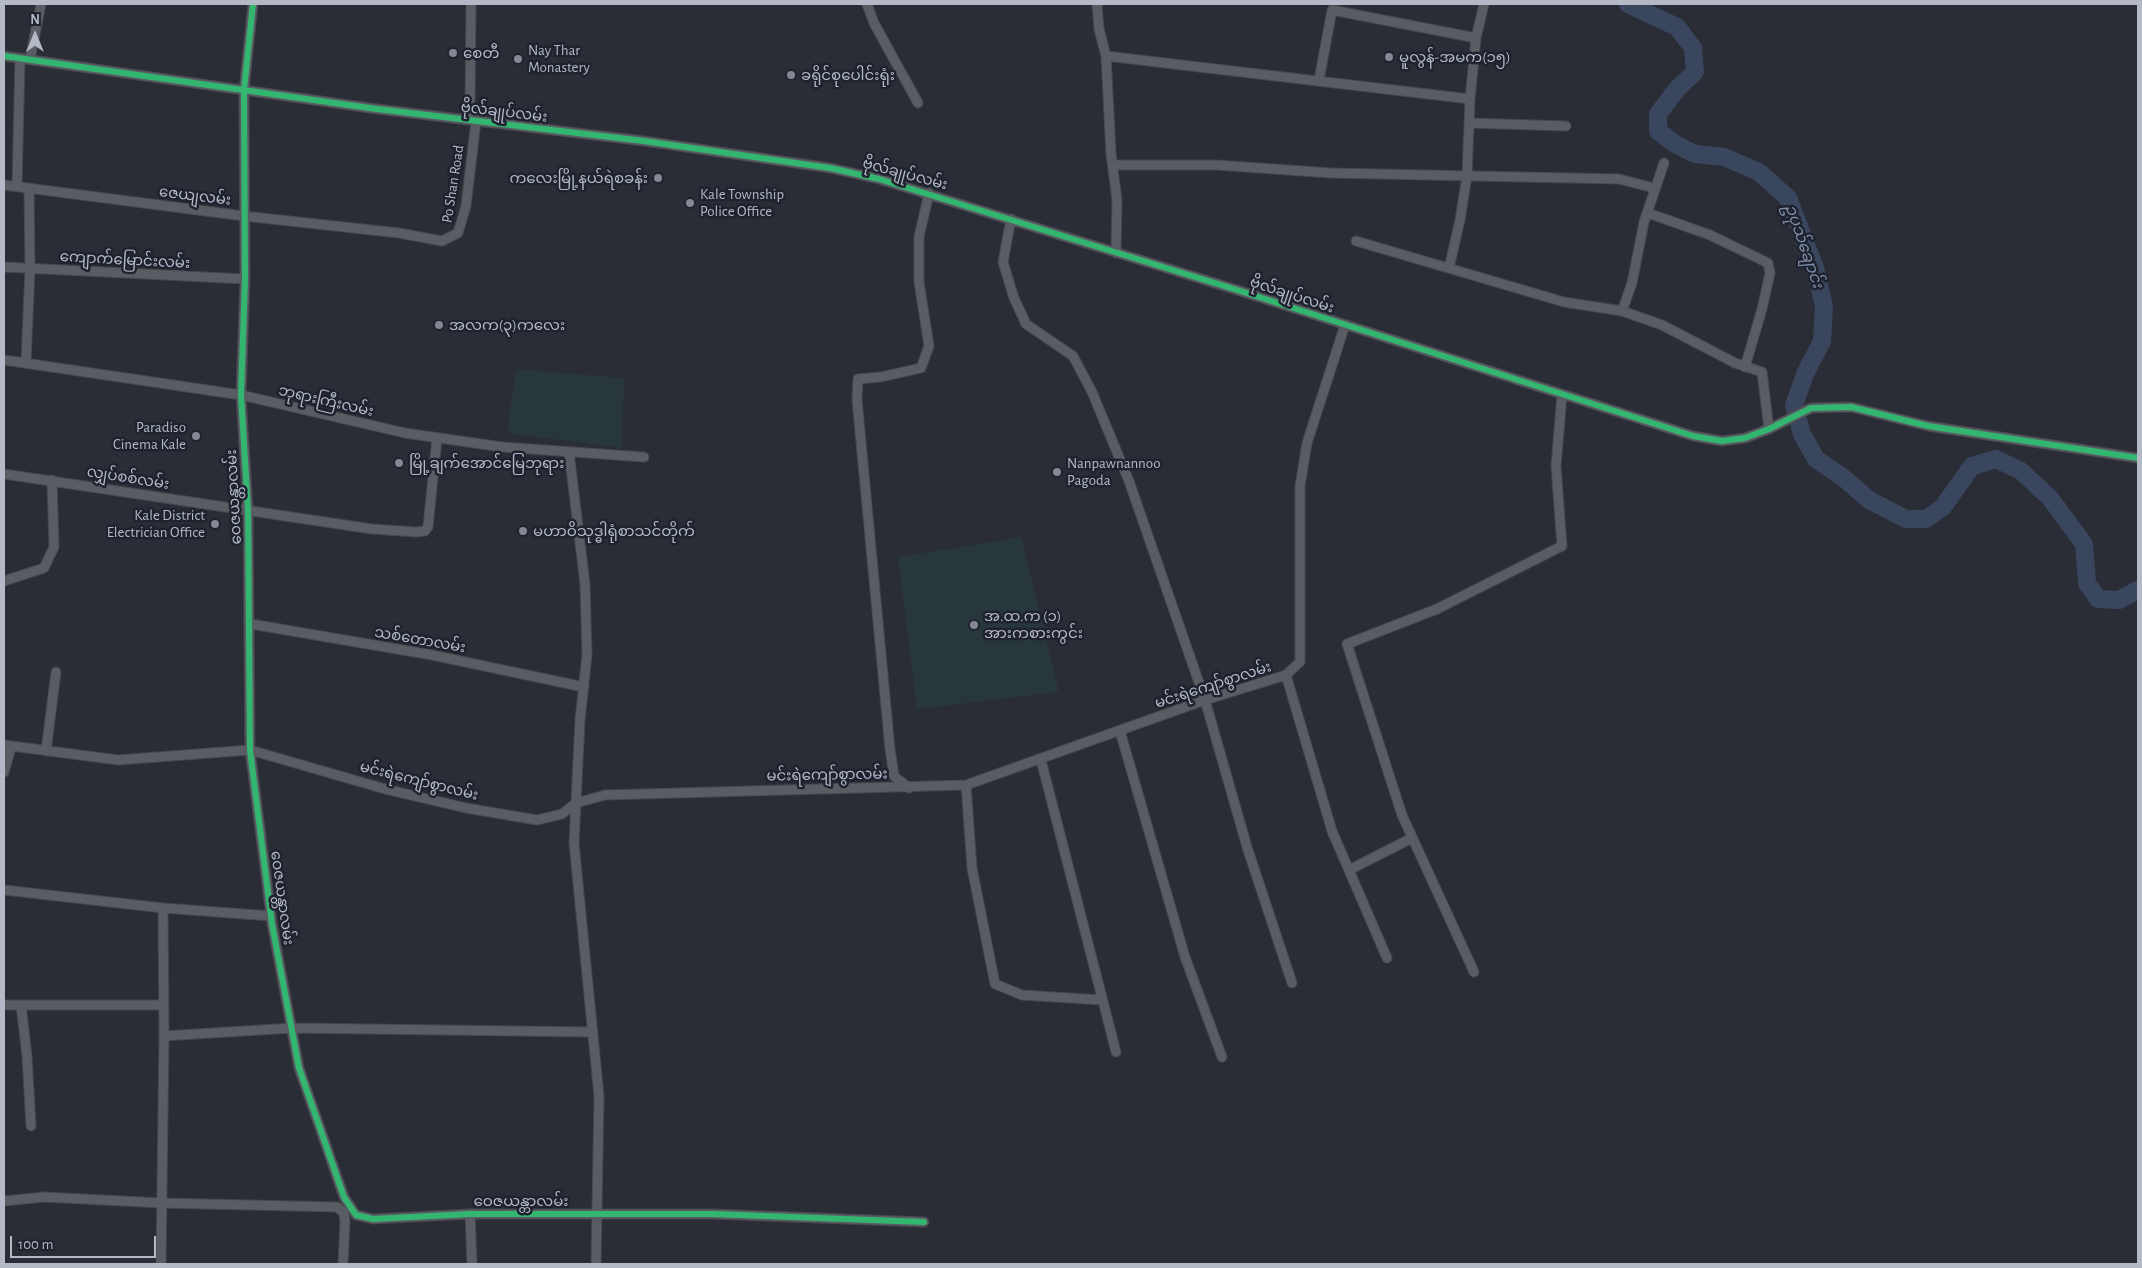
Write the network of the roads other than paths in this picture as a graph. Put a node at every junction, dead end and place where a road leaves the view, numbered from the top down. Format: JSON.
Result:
{"nodes":[{"id":1,"x":41,"y":4,"type":"edge"},
{"id":2,"x":253,"y":4,"type":"edge"},
{"id":3,"x":471,"y":4,"type":"edge"},
{"id":4,"x":867,"y":4,"type":"edge"},
{"id":5,"x":1097,"y":4,"type":"edge"},
{"id":6,"x":1484,"y":4,"type":"edge"},
{"id":7,"x":1476,"y":38,"type":"junction"},
{"id":8,"x":4,"y":56,"type":"edge"},
{"id":9,"x":1106,"y":56,"type":"junction"},
{"id":10,"x":25,"y":59,"type":"junction"},
{"id":11,"x":1319,"y":80,"type":"junction"},
{"id":12,"x":244,"y":90,"type":"junction"},
{"id":13,"x":1470,"y":99,"type":"junction"},
{"id":14,"x":918,"y":103,"type":"dead end"},
{"id":15,"x":476,"y":121,"type":"junction"},
{"id":16,"x":1469,"y":123,"type":"junction"},
{"id":17,"x":1566,"y":126,"type":"dead end"},
{"id":18,"x":1664,"y":163,"type":"dead end"},
{"id":19,"x":1112,"y":164,"type":"junction"},
{"id":20,"x":1467,"y":176,"type":"junction"},
{"id":21,"x":4,"y":185,"type":"edge"},
{"id":22,"x":17,"y":186,"type":"junction"},
{"id":23,"x":29,"y":188,"type":"junction"},
{"id":24,"x":1654,"y":188,"type":"junction"},
{"id":25,"x":929,"y":194,"type":"junction"},
{"id":26,"x":1648,"y":213,"type":"junction"},
{"id":27,"x":244,"y":216,"type":"junction"},
{"id":28,"x":1011,"y":219,"type":"junction"},
{"id":29,"x":442,"y":241,"type":"joint"},
{"id":30,"x":1356,"y":242,"type":"dead end"},
{"id":31,"x":1116,"y":253,"type":"junction"},
{"id":32,"x":4,"y":267,"type":"edge"},
{"id":33,"x":1449,"y":268,"type":"junction"},
{"id":34,"x":30,"y":269,"type":"junction"},
{"id":35,"x":244,"y":279,"type":"junction"},
{"id":36,"x":1622,"y":311,"type":"junction"},
{"id":37,"x":1345,"y":325,"type":"junction"},
{"id":38,"x":4,"y":360,"type":"edge"},
{"id":39,"x":26,"y":362,"type":"junction"},
{"id":40,"x":1745,"y":367,"type":"junction"},
{"id":41,"x":241,"y":394,"type":"junction"},
{"id":42,"x":1562,"y":395,"type":"junction"},
{"id":43,"x":1769,"y":429,"type":"junction"},
{"id":44,"x":437,"y":438,"type":"junction"},
{"id":45,"x":569,"y":452,"type":"junction"},
{"id":46,"x":644,"y":457,"type":"dead end"},
{"id":47,"x":2138,"y":458,"type":"edge"},
{"id":48,"x":4,"y":474,"type":"edge"},
{"id":49,"x":52,"y":480,"type":"junction"},
{"id":50,"x":248,"y":510,"type":"junction"},
{"id":51,"x":4,"y":581,"type":"edge"},
{"id":52,"x":251,"y":624,"type":"junction"},
{"id":53,"x":56,"y":672,"type":"dead end"},
{"id":54,"x":1286,"y":675,"type":"junction"},
{"id":55,"x":584,"y":687,"type":"junction"},
{"id":56,"x":1205,"y":700,"type":"junction"},
{"id":57,"x":1120,"y":731,"type":"junction"},
{"id":58,"x":7,"y":746,"type":"edge"},
{"id":59,"x":250,"y":750,"type":"junction"},
{"id":60,"x":46,"y":751,"type":"junction"},
{"id":61,"x":1041,"y":760,"type":"junction"},
{"id":62,"x":4,"y":772,"type":"edge"},
{"id":63,"x":966,"y":785,"type":"junction"},
{"id":64,"x":909,"y":788,"type":"junction"},
{"id":65,"x":576,"y":803,"type":"junction"},
{"id":66,"x":1412,"y":838,"type":"junction"},
{"id":67,"x":1349,"y":870,"type":"junction"},
{"id":68,"x":4,"y":890,"type":"edge"},
{"id":69,"x":163,"y":908,"type":"junction"},
{"id":70,"x":271,"y":916,"type":"junction"},
{"id":71,"x":1387,"y":958,"type":"dead end"},
{"id":72,"x":1474,"y":972,"type":"dead end"},
{"id":73,"x":1292,"y":982,"type":"dead end"},
{"id":74,"x":1102,"y":1000,"type":"junction"},
{"id":75,"x":4,"y":1005,"type":"edge"},
{"id":76,"x":21,"y":1005,"type":"junction"},
{"id":77,"x":164,"y":1005,"type":"junction"},
{"id":78,"x":292,"y":1028,"type":"junction"},
{"id":79,"x":591,"y":1032,"type":"junction"},
{"id":80,"x":164,"y":1036,"type":"junction"},
{"id":81,"x":1116,"y":1052,"type":"dead end"},
{"id":82,"x":1222,"y":1057,"type":"dead end"},
{"id":83,"x":31,"y":1126,"type":"dead end"},
{"id":84,"x":4,"y":1200,"type":"edge"},
{"id":85,"x":161,"y":1203,"type":"junction"},
{"id":86,"x":598,"y":1213,"type":"junction"},
{"id":87,"x":470,"y":1214,"type":"junction"},
{"id":88,"x":924,"y":1222,"type":"dead end"},
{"id":89,"x":161,"y":1264,"type":"edge"},
{"id":90,"x":343,"y":1264,"type":"edge"},
{"id":91,"x":472,"y":1264,"type":"edge"},
{"id":92,"x":596,"y":1264,"type":"edge"}],
"edges":[{"from":1,"to":10,"type":"street"},
{"from":2,"to":12,"type":"street","name":"ဝေဇယန္တာလမ်း"},
{"from":3,"to":15,"type":"street"},
{"from":4,"to":14,"type":"street"},
{"from":5,"to":9,"type":"street"},
{"from":6,"to":7,"type":"street"},
{"from":7,"to":11,"type":"street"},
{"from":7,"to":13,"type":"street"},
{"from":8,"to":10,"type":"street","name":"ဗိုလ်ချုပ်လမ်း"},
{"from":9,"to":11,"type":"street"},
{"from":9,"to":19,"type":"street"},
{"from":10,"to":12,"type":"street","name":"ဗိုလ်ချုပ်လမ်း"},
{"from":10,"to":22,"type":"street"},
{"from":11,"to":13,"type":"street"},
{"from":12,"to":15,"type":"street","name":"ဗိုလ်ချုပ်လမ်း"},
{"from":12,"to":27,"type":"street","name":"ဝေဇယန္တာလမ်း"},
{"from":13,"to":16,"type":"street"},
{"from":15,"to":25,"type":"street","name":"ဗိုလ်ချုပ်လမ်း"},
{"from":15,"to":29,"type":"street","name":"Po Shan Road"},
{"from":16,"to":17,"type":"street"},
{"from":16,"to":20,"type":"street"},
{"from":18,"to":24,"type":"street"},
{"from":19,"to":20,"type":"street"},
{"from":19,"to":31,"type":"street"},
{"from":20,"to":24,"type":"street"},
{"from":20,"to":33,"type":"street"},
{"from":21,"to":22,"type":"street","name":"ဇေယျလမ်း"},
{"from":22,"to":23,"type":"street","name":"ဇေယျလမ်း"},
{"from":23,"to":27,"type":"street","name":"ဇေယျလမ်း"},
{"from":23,"to":34,"type":"street"},
{"from":24,"to":26,"type":"street"},
{"from":25,"to":28,"type":"street","name":"ဗိုလ်ချုပ်လမ်း"},
{"from":25,"to":64,"type":"street"},
{"from":26,"to":36,"type":"street"},
{"from":26,"to":40,"type":"street"},
{"from":27,"to":29,"type":"street","name":"ဇေယျလမ်း"},
{"from":27,"to":35,"type":"street","name":"ဝေဇယန္တာလမ်း"},
{"from":28,"to":31,"type":"street","name":"ဗိုလ်ချုပ်လမ်း"},
{"from":28,"to":56,"type":"street"},
{"from":30,"to":33,"type":"street"},
{"from":31,"to":37,"type":"street","name":"ဗိုလ်ချုပ်လမ်း"},
{"from":32,"to":34,"type":"street","name":"ကျောက်မြောင်းလမ်း"},
{"from":33,"to":36,"type":"street"},
{"from":34,"to":35,"type":"street","name":"ကျောက်မြောင်းလမ်း"},
{"from":34,"to":39,"type":"street"},
{"from":35,"to":41,"type":"street","name":"ဝေဇယန္တာလမ်း"},
{"from":36,"to":40,"type":"street"},
{"from":37,"to":42,"type":"street","name":"ဗိုလ်ချုပ်လမ်း"},
{"from":37,"to":54,"type":"street","name":"မင်းရဲကျော်စွာလမ်း"},
{"from":38,"to":39,"type":"street","name":"ဘုရားကြီးလမ်း"},
{"from":39,"to":41,"type":"street","name":"ဘုရားကြီးလမ်း"},
{"from":40,"to":43,"type":"street"},
{"from":41,"to":44,"type":"street","name":"ဘုရားကြီးလမ်း"},
{"from":41,"to":50,"type":"street","name":"ဝေဇယန္တာလမ်း"},
{"from":42,"to":43,"type":"street","name":"ဗိုလ်ချုပ်လမ်း"},
{"from":42,"to":66,"type":"street"},
{"from":43,"to":47,"type":"street","name":"ဗိုလ်ချုပ်လမ်း"},
{"from":44,"to":45,"type":"street","name":"ဘုရားကြီးလမ်း"},
{"from":44,"to":50,"type":"street","name":"လျှပ်စစ်လမ်း"},
{"from":45,"to":46,"type":"street","name":"ဘုရားကြီးလမ်း"},
{"from":45,"to":55,"type":"street"},
{"from":48,"to":49,"type":"street","name":"လျှပ်စစ်လမ်း"},
{"from":49,"to":50,"type":"street","name":"လျှပ်စစ်လမ်း"},
{"from":49,"to":51,"type":"street"},
{"from":50,"to":52,"type":"street","name":"ဝေဇယန္တာလမ်း"},
{"from":52,"to":55,"type":"street","name":"သစ်တောလမ်း"},
{"from":52,"to":59,"type":"street","name":"ဝေဇယန္တာလမ်း"},
{"from":53,"to":60,"type":"street"},
{"from":54,"to":56,"type":"street","name":"မင်းရဲကျော်စွာလမ်း"},
{"from":54,"to":67,"type":"street"},
{"from":55,"to":65,"type":"street"},
{"from":56,"to":57,"type":"street","name":"မင်းရဲကျော်စွာလမ်း"},
{"from":56,"to":73,"type":"street"},
{"from":57,"to":61,"type":"street","name":"မင်းရဲကျော်စွာလမ်း"},
{"from":57,"to":82,"type":"street"},
{"from":58,"to":60,"type":"street","name":"မင်းရဲကျော်စွာလမ်း"},
{"from":58,"to":62,"type":"street"},
{"from":59,"to":60,"type":"street","name":"မင်းရဲကျော်စွာလမ်း"},
{"from":59,"to":65,"type":"street","name":"မင်းရဲကျော်စွာလမ်း"},
{"from":59,"to":70,"type":"street","name":"ဝေဇယန္တာလမ်း"},
{"from":61,"to":63,"type":"street","name":"မင်းရဲကျော်စွာလမ်း"},
{"from":61,"to":74,"type":"street"},
{"from":63,"to":64,"type":"street","name":"မင်းရဲကျော်စွာလမ်း"},
{"from":63,"to":74,"type":"street"},
{"from":64,"to":65,"type":"street","name":"မင်းရဲကျော်စွာလမ်း"},
{"from":65,"to":79,"type":"street"},
{"from":66,"to":67,"type":"street"},
{"from":66,"to":72,"type":"street"},
{"from":67,"to":71,"type":"street"},
{"from":68,"to":69,"type":"street"},
{"from":69,"to":70,"type":"street"},
{"from":69,"to":77,"type":"street"},
{"from":70,"to":78,"type":"street","name":"ဝေဇယန္တာလမ်း"},
{"from":74,"to":81,"type":"street"},
{"from":75,"to":76,"type":"street"},
{"from":76,"to":77,"type":"street"},
{"from":76,"to":83,"type":"street"},
{"from":77,"to":80,"type":"street"},
{"from":78,"to":79,"type":"street"},
{"from":78,"to":80,"type":"street"},
{"from":78,"to":87,"type":"street","name":"ဝေဇယန္တာလမ်း"},
{"from":79,"to":86,"type":"street"},
{"from":80,"to":85,"type":"street"},
{"from":84,"to":85,"type":"street"},
{"from":85,"to":89,"type":"street"},
{"from":85,"to":90,"type":"street"},
{"from":86,"to":87,"type":"street","name":"ဝေဇယန္တာလမ်း"},
{"from":86,"to":88,"type":"street","name":"ဝေဇယန္တာလမ်း"},
{"from":86,"to":92,"type":"street"},
{"from":87,"to":91,"type":"street"}]}
